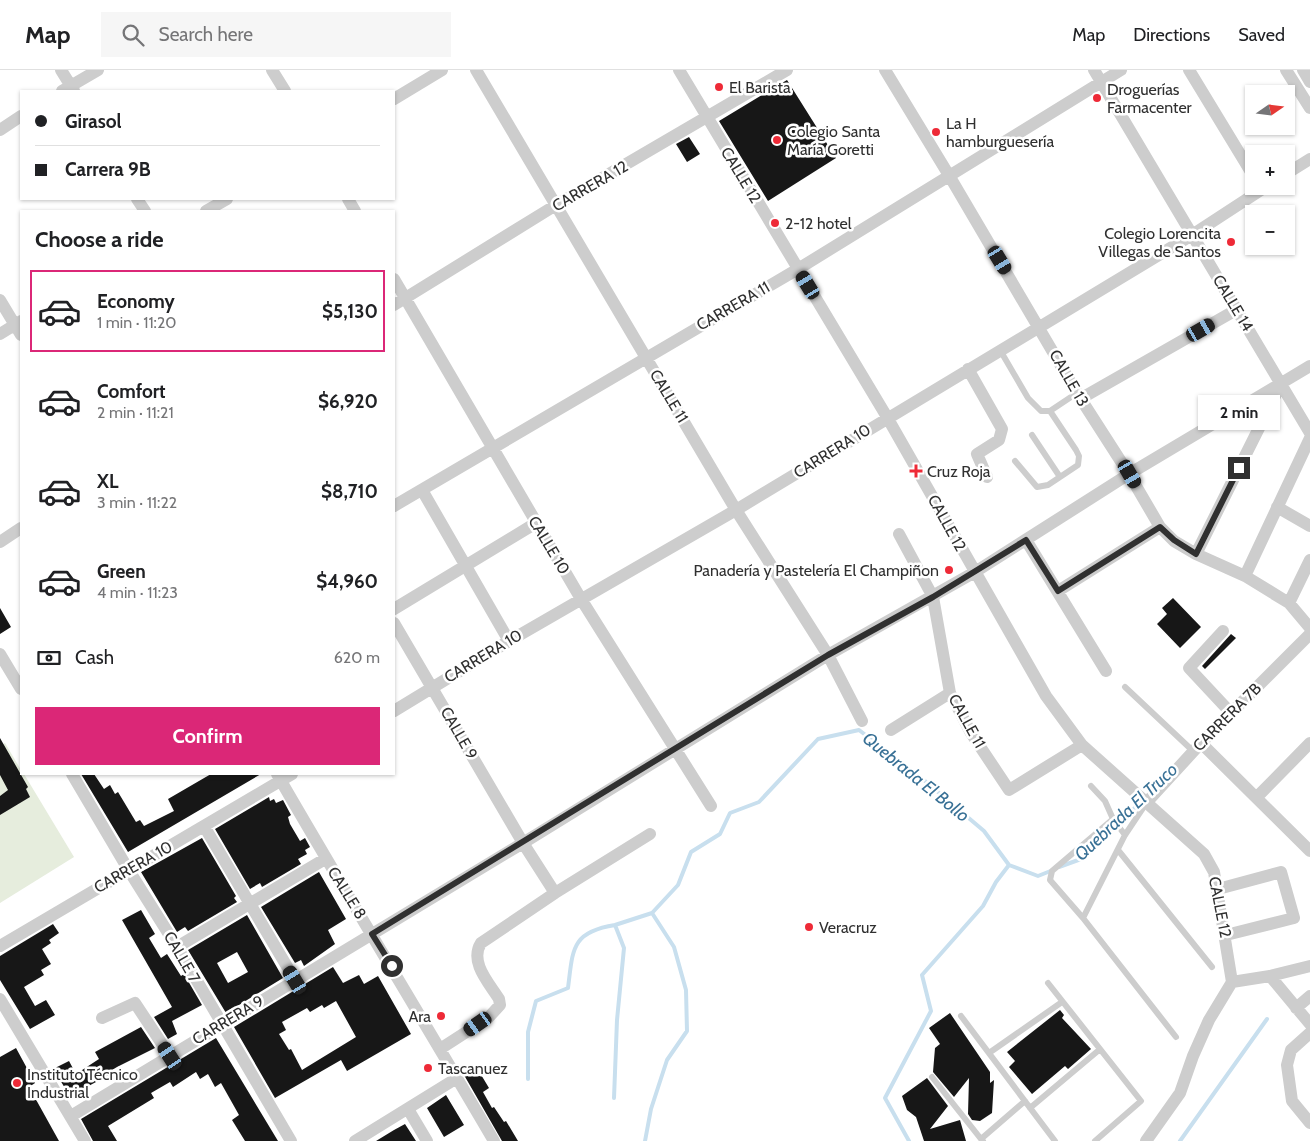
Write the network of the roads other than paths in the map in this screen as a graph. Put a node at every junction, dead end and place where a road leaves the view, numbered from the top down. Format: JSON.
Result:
{"nodes":[{"id":1,"x":61,"y":70,"type":"edge"},
{"id":2,"x":98,"y":70,"type":"edge"},
{"id":3,"x":272,"y":70,"type":"edge"},
{"id":4,"x":442,"y":70,"type":"edge"},
{"id":5,"x":476,"y":70,"type":"edge"},
{"id":6,"x":679,"y":70,"type":"edge"},
{"id":7,"x":787,"y":70,"type":"edge"},
{"id":8,"x":885,"y":70,"type":"edge"},
{"id":9,"x":1094,"y":70,"type":"edge"},
{"id":10,"x":1121,"y":70,"type":"edge"},
{"id":11,"x":1189,"y":70,"type":"edge"},
{"id":12,"x":1286,"y":70,"type":"edge"},
{"id":13,"x":1303,"y":70,"type":"edge"},
{"id":14,"x":1101,"y":82,"type":"junction"},
{"id":15,"x":1310,"y":82,"type":"edge"},
{"id":16,"x":69,"y":90,"type":"edge"},
{"id":17,"x":283,"y":90,"type":"edge"},
{"id":18,"x":395,"y":98,"type":"edge"},
{"id":19,"x":1310,"y":108,"type":"edge"},
{"id":20,"x":20,"y":117,"type":"edge"},
{"id":21,"x":707,"y":118,"type":"junction"},
{"id":22,"x":0,"y":130,"type":"edge"},
{"id":23,"x":1310,"y":159,"type":"edge"},
{"id":24,"x":1245,"y":162,"type":"edge"},
{"id":25,"x":1295,"y":168,"type":"edge"},
{"id":26,"x":950,"y":176,"type":"junction"},
{"id":27,"x":1252,"y":195,"type":"edge"},
{"id":28,"x":225,"y":200,"type":"edge"},
{"id":29,"x":556,"y":205,"type":"junction"},
{"id":30,"x":208,"y":210,"type":"edge"},
{"id":31,"x":1192,"y":234,"type":"junction"},
{"id":32,"x":798,"y":269,"type":"junction"},
{"id":33,"x":395,"y":284,"type":"edge"},
{"id":34,"x":0,"y":300,"type":"edge"},
{"id":35,"x":399,"y":302,"type":"edge"},
{"id":36,"x":1236,"y":310,"type":"junction"},
{"id":37,"x":1039,"y":326,"type":"junction"},
{"id":38,"x":19,"y":327,"type":"edge"},
{"id":39,"x":0,"y":334,"type":"edge"},
{"id":40,"x":1000,"y":350,"type":"junction"},
{"id":41,"x":645,"y":357,"type":"junction"},
{"id":42,"x":1310,"y":366,"type":"edge"},
{"id":43,"x":968,"y":369,"type":"junction"},
{"id":44,"x":1282,"y":383,"type":"junction"},
{"id":45,"x":1078,"y":396,"type":"junction"},
{"id":46,"x":1050,"y":411,"type":"junction"},
{"id":47,"x":887,"y":417,"type":"junction"},
{"id":48,"x":1310,"y":433,"type":"edge"},
{"id":49,"x":1032,"y":435,"type":"dead end"},
{"id":50,"x":1310,"y":438,"type":"edge"},
{"id":51,"x":491,"y":448,"type":"junction"},
{"id":52,"x":1015,"y":461,"type":"dead end"},
{"id":53,"x":1130,"y":474,"type":"junction"},
{"id":54,"x":986,"y":477,"type":"dead end"},
{"id":55,"x":1060,"y":477,"type":"junction"},
{"id":56,"x":422,"y":490,"type":"junction"},
{"id":57,"x":395,"y":505,"type":"edge"},
{"id":58,"x":1277,"y":507,"type":"junction"},
{"id":59,"x":736,"y":510,"type":"junction"},
{"id":60,"x":536,"y":523,"type":"junction"},
{"id":61,"x":1310,"y":526,"type":"edge"},
{"id":62,"x":1160,"y":527,"type":"junction"},
{"id":63,"x":20,"y":529,"type":"edge"},
{"id":64,"x":899,"y":534,"type":"dead end"},
{"id":65,"x":1026,"y":540,"type":"junction"},
{"id":66,"x":0,"y":542,"type":"edge"},
{"id":67,"x":1196,"y":554,"type":"junction"},
{"id":68,"x":1310,"y":560,"type":"edge"},
{"id":69,"x":465,"y":566,"type":"junction"},
{"id":70,"x":974,"y":572,"type":"junction"},
{"id":71,"x":1245,"y":576,"type":"junction"},
{"id":72,"x":1058,"y":591,"type":"junction"},
{"id":73,"x":933,"y":597,"type":"junction"},
{"id":74,"x":581,"y":599,"type":"junction"},
{"id":75,"x":1289,"y":603,"type":"junction"},
{"id":76,"x":395,"y":608,"type":"edge"},
{"id":77,"x":395,"y":625,"type":"edge"},
{"id":78,"x":1310,"y":628,"type":"edge"},
{"id":79,"x":1223,"y":631,"type":"dead end"},
{"id":80,"x":1310,"y":634,"type":"edge"},
{"id":81,"x":509,"y":640,"type":"junction"},
{"id":82,"x":0,"y":654,"type":"edge"},
{"id":83,"x":828,"y":655,"type":"junction"},
{"id":84,"x":1106,"y":671,"type":"dead end"},
{"id":85,"x":20,"y":686,"type":"edge"},
{"id":86,"x":432,"y":686,"type":"junction"},
{"id":87,"x":1125,"y":688,"type":"dead end"},
{"id":88,"x":950,"y":693,"type":"junction"},
{"id":89,"x":395,"y":709,"type":"edge"},
{"id":90,"x":1231,"y":713,"type":"junction"},
{"id":91,"x":862,"y":721,"type":"dead end"},
{"id":92,"x":891,"y":730,"type":"dead end"},
{"id":93,"x":1082,"y":745,"type":"junction"},
{"id":94,"x":1310,"y":745,"type":"edge"},
{"id":95,"x":1197,"y":747,"type":"junction"},
{"id":96,"x":675,"y":750,"type":"junction"},
{"id":97,"x":73,"y":775,"type":"edge"},
{"id":98,"x":279,"y":777,"type":"edge"},
{"id":99,"x":1091,"y":786,"type":"dead end"},
{"id":100,"x":1257,"y":797,"type":"junction"},
{"id":101,"x":1147,"y":802,"type":"junction"},
{"id":102,"x":710,"y":806,"type":"dead end"},
{"id":103,"x":1113,"y":820,"type":"junction"},
{"id":104,"x":204,"y":826,"type":"junction"},
{"id":105,"x":650,"y":834,"type":"dead end"},
{"id":106,"x":1125,"y":835,"type":"junction"},
{"id":107,"x":523,"y":843,"type":"junction"},
{"id":108,"x":1118,"y":850,"type":"junction"},
{"id":109,"x":1310,"y":851,"type":"edge"},
{"id":110,"x":325,"y":859,"type":"junction"},
{"id":111,"x":128,"y":869,"type":"junction"},
{"id":112,"x":1218,"y":890,"type":"junction"},
{"id":113,"x":555,"y":893,"type":"junction"},
{"id":114,"x":248,"y":903,"type":"junction"},
{"id":115,"x":1083,"y":918,"type":"junction"},
{"id":116,"x":372,"y":934,"type":"junction"},
{"id":117,"x":1226,"y":935,"type":"junction"},
{"id":118,"x":0,"y":946,"type":"edge"},
{"id":119,"x":177,"y":947,"type":"junction"},
{"id":120,"x":1310,"y":966,"type":"edge"},
{"id":121,"x":1212,"y":967,"type":"dead end"},
{"id":122,"x":1270,"y":976,"type":"junction"},
{"id":123,"x":295,"y":980,"type":"junction"},
{"id":124,"x":1232,"y":982,"type":"junction"},
{"id":125,"x":1048,"y":983,"type":"dead end"},
{"id":126,"x":1310,"y":996,"type":"edge"},
{"id":127,"x":0,"y":999,"type":"edge"},
{"id":128,"x":1062,"y":1002,"type":"junction"},
{"id":129,"x":1296,"y":1008,"type":"junction"},
{"id":130,"x":961,"y":1016,"type":"dead end"},
{"id":131,"x":102,"y":1018,"type":"dead end"},
{"id":132,"x":1310,"y":1024,"type":"edge"},
{"id":133,"x":221,"y":1025,"type":"junction"},
{"id":134,"x":1310,"y":1034,"type":"edge"},
{"id":135,"x":1176,"y":1037,"type":"dead end"},
{"id":136,"x":440,"y":1049,"type":"junction"},
{"id":137,"x":1099,"y":1050,"type":"junction"},
{"id":138,"x":989,"y":1053,"type":"junction"},
{"id":139,"x":170,"y":1056,"type":"junction"},
{"id":140,"x":932,"y":1077,"type":"dead end"},
{"id":141,"x":457,"y":1078,"type":"junction"},
{"id":142,"x":1025,"y":1101,"type":"junction"},
{"id":143,"x":1030,"y":1108,"type":"junction"},
{"id":144,"x":408,"y":1109,"type":"junction"},
{"id":145,"x":70,"y":1116,"type":"junction"},
{"id":146,"x":1310,"y":1123,"type":"edge"},
{"id":147,"x":982,"y":1140,"type":"edge"},
{"id":148,"x":85,"y":1141,"type":"edge"},
{"id":149,"x":290,"y":1141,"type":"edge"},
{"id":150,"x":355,"y":1141,"type":"edge"},
{"id":151,"x":427,"y":1141,"type":"edge"},
{"id":152,"x":494,"y":1141,"type":"edge"},
{"id":153,"x":1055,"y":1141,"type":"edge"},
{"id":154,"x":1095,"y":1141,"type":"edge"},
{"id":155,"x":1146,"y":1141,"type":"edge"}],
"edges":[{"from":1,"to":16,"type":"street"},
{"from":2,"to":16,"type":"street"},
{"from":3,"to":17,"type":"street"},
{"from":4,"to":18,"type":"street"},
{"from":5,"to":29,"type":"street","name":"CALLE 11"},
{"from":6,"to":21,"type":"street","name":"CALLE 12"},
{"from":7,"to":21,"type":"street","name":"CARRERA 12"},
{"from":8,"to":26,"type":"street","name":"CALLE 13"},
{"from":9,"to":14,"type":"street","name":"CALLE 14"},
{"from":10,"to":14,"type":"street","name":"CARRERA 11"},
{"from":11,"to":24,"type":"street"},
{"from":12,"to":19,"type":"street"},
{"from":13,"to":15,"type":"street"},
{"from":14,"to":26,"type":"street","name":"CARRERA 11"},
{"from":14,"to":31,"type":"street","name":"CALLE 14"},
{"from":20,"to":22,"type":"street"},
{"from":21,"to":29,"type":"street","name":"CARRERA 12"},
{"from":21,"to":32,"type":"street","name":"CALLE 12"},
{"from":23,"to":25,"type":"street"},
{"from":26,"to":32,"type":"street","name":"CARRERA 11"},
{"from":26,"to":37,"type":"street","name":"CALLE 13"},
{"from":27,"to":31,"type":"street","name":"CARRERA 10"},
{"from":28,"to":30,"type":"street"},
{"from":29,"to":35,"type":"street","name":"CARRERA 12"},
{"from":29,"to":41,"type":"street","name":"CALLE 11"},
{"from":31,"to":36,"type":"street","name":"CALLE 14"},
{"from":31,"to":37,"type":"street","name":"CARRERA 10"},
{"from":32,"to":41,"type":"street","name":"CARRERA 11"},
{"from":32,"to":47,"type":"street","name":"CALLE 12"},
{"from":33,"to":35,"type":"street","name":"CALLE 10"},
{"from":34,"to":38,"type":"street"},
{"from":35,"to":51,"type":"street","name":"CALLE 10"},
{"from":36,"to":44,"type":"street","name":"CALLE 14"},
{"from":36,"to":45,"type":"street"},
{"from":37,"to":40,"type":"street","name":"CARRERA 10"},
{"from":37,"to":45,"type":"street","name":"CALLE 13"},
{"from":38,"to":39,"type":"street"},
{"from":40,"to":43,"type":"street","name":"CARRERA 10"},
{"from":40,"to":46,"type":"lane"},
{"from":41,"to":51,"type":"street","name":"CARRERA 11"},
{"from":41,"to":59,"type":"street","name":"CALLE 11"},
{"from":42,"to":44,"type":"street","name":"CARRERA 9"},
{"from":43,"to":47,"type":"street","name":"CARRERA 10"},
{"from":43,"to":54,"type":"street"},
{"from":44,"to":48,"type":"street","name":"CALLE 14"},
{"from":44,"to":53,"type":"street","name":"CARRERA 9"},
{"from":44,"to":67,"type":"street"},
{"from":45,"to":46,"type":"lane"},
{"from":45,"to":53,"type":"street","name":"CALLE 13"},
{"from":46,"to":55,"type":"lane"},
{"from":47,"to":59,"type":"street","name":"CARRERA 10"},
{"from":47,"to":70,"type":"street","name":"CALLE 12"},
{"from":49,"to":55,"type":"lane"},
{"from":50,"to":58,"type":"street"},
{"from":51,"to":56,"type":"street","name":"CARRERA 11"},
{"from":51,"to":60,"type":"street","name":"CALLE 10"},
{"from":52,"to":55,"type":"lane"},
{"from":53,"to":62,"type":"street","name":"CALLE 13"},
{"from":53,"to":65,"type":"street","name":"CARRERA 9"},
{"from":56,"to":57,"type":"street","name":"CARRERA 11"},
{"from":56,"to":69,"type":"street"},
{"from":58,"to":61,"type":"street"},
{"from":58,"to":71,"type":"street"},
{"from":59,"to":74,"type":"street","name":"CARRERA 10"},
{"from":59,"to":83,"type":"street","name":"CALLE 11"},
{"from":60,"to":69,"type":"street"},
{"from":60,"to":74,"type":"street","name":"CALLE 10"},
{"from":62,"to":67,"type":"street","name":"CALLE 13"},
{"from":62,"to":72,"type":"street"},
{"from":63,"to":66,"type":"street"},
{"from":64,"to":73,"type":"street","name":"CALLE 11"},
{"from":65,"to":70,"type":"street","name":"CARRERA 9"},
{"from":65,"to":72,"type":"street"},
{"from":67,"to":71,"type":"street","name":"CALLE 13"},
{"from":68,"to":75,"type":"street"},
{"from":69,"to":76,"type":"street"},
{"from":69,"to":81,"type":"street"},
{"from":70,"to":73,"type":"street","name":"CARRERA 9"},
{"from":70,"to":93,"type":"street","name":"CALLE 12"},
{"from":71,"to":75,"type":"street","name":"CALLE 13"},
{"from":72,"to":84,"type":"street"},
{"from":73,"to":83,"type":"street","name":"CARRERA 9"},
{"from":73,"to":88,"type":"street","name":"CALLE 11"},
{"from":74,"to":81,"type":"street","name":"CARRERA 10"},
{"from":74,"to":96,"type":"street","name":"CALLE 10"},
{"from":75,"to":78,"type":"street","name":"CALLE 13"},
{"from":77,"to":86,"type":"street","name":"CALLE 9"},
{"from":79,"to":90,"type":"street"},
{"from":80,"to":90,"type":"street","name":"CARRERA 7B"},
{"from":81,"to":86,"type":"street","name":"CARRERA 10"},
{"from":82,"to":85,"type":"street"},
{"from":83,"to":91,"type":"street","name":"CALLE 11"},
{"from":83,"to":96,"type":"street","name":"CARRERA 9"},
{"from":86,"to":89,"type":"street","name":"CARRERA 10"},
{"from":86,"to":107,"type":"street","name":"CALLE 9"},
{"from":87,"to":95,"type":"lane"},
{"from":88,"to":92,"type":"street"},
{"from":88,"to":93,"type":"street","name":"CALLE 11"},
{"from":90,"to":95,"type":"street","name":"CARRERA 7B"},
{"from":93,"to":101,"type":"street","name":"CALLE 12"},
{"from":94,"to":100,"type":"street"},
{"from":95,"to":100,"type":"street"},
{"from":95,"to":101,"type":"street","name":"CARRERA 7B"},
{"from":96,"to":102,"type":"street","name":"CALLE 10"},
{"from":96,"to":107,"type":"street","name":"CARRERA 9"},
{"from":97,"to":111,"type":"street","name":"CALLE 7"},
{"from":98,"to":104,"type":"street","name":"CARRERA 10"},
{"from":98,"to":110,"type":"street","name":"CALLE 8"},
{"from":99,"to":103,"type":"lane"},
{"from":100,"to":109,"type":"street"},
{"from":101,"to":106,"type":"lane"},
{"from":101,"to":112,"type":"street","name":"CALLE 12"},
{"from":103,"to":106,"type":"lane"},
{"from":103,"to":115,"type":"lane"},
{"from":104,"to":111,"type":"street","name":"CARRERA 10"},
{"from":104,"to":114,"type":"street"},
{"from":105,"to":113,"type":"street"},
{"from":106,"to":108,"type":"lane"},
{"from":107,"to":113,"type":"street","name":"CALLE 9"},
{"from":107,"to":116,"type":"street","name":"CARRERA 9"},
{"from":108,"to":115,"type":"lane"},
{"from":108,"to":121,"type":"lane"},
{"from":110,"to":114,"type":"street"},
{"from":110,"to":116,"type":"street","name":"CALLE 8"},
{"from":111,"to":118,"type":"street","name":"CARRERA 10"},
{"from":111,"to":119,"type":"street","name":"CALLE 7"},
{"from":112,"to":117,"type":"street","name":"CALLE 12"},
{"from":112,"to":117,"type":"street"},
{"from":113,"to":136,"type":"street"},
{"from":114,"to":119,"type":"street"},
{"from":114,"to":123,"type":"street"},
{"from":115,"to":135,"type":"lane"},
{"from":116,"to":123,"type":"street","name":"CARRERA 9"},
{"from":116,"to":136,"type":"street","name":"CALLE 8"},
{"from":117,"to":124,"type":"street","name":"CALLE 12"},
{"from":119,"to":133,"type":"street","name":"CALLE 7"},
{"from":120,"to":122,"type":"street"},
{"from":122,"to":124,"type":"street"},
{"from":122,"to":129,"type":"street"},
{"from":123,"to":133,"type":"street","name":"CARRERA 9"},
{"from":124,"to":155,"type":"street"},
{"from":125,"to":128,"type":"lane"},
{"from":126,"to":129,"type":"street"},
{"from":127,"to":145,"type":"street"},
{"from":128,"to":137,"type":"lane"},
{"from":128,"to":138,"type":"lane"},
{"from":129,"to":132,"type":"street"},
{"from":130,"to":138,"type":"lane"},
{"from":131,"to":139,"type":"street"},
{"from":133,"to":139,"type":"street","name":"CARRERA 9"},
{"from":133,"to":149,"type":"street","name":"CALLE 7"},
{"from":134,"to":146,"type":"street"},
{"from":136,"to":141,"type":"street","name":"CALLE 8"},
{"from":137,"to":143,"type":"lane"},
{"from":137,"to":154,"type":"lane"},
{"from":138,"to":142,"type":"lane"},
{"from":139,"to":145,"type":"street","name":"CARRERA 9"},
{"from":140,"to":147,"type":"lane"},
{"from":141,"to":144,"type":"street"},
{"from":141,"to":152,"type":"street","name":"CALLE 8"},
{"from":142,"to":143,"type":"lane"},
{"from":142,"to":147,"type":"lane"},
{"from":143,"to":153,"type":"lane"},
{"from":144,"to":150,"type":"street"},
{"from":144,"to":151,"type":"street"},
{"from":145,"to":148,"type":"street"}]}
